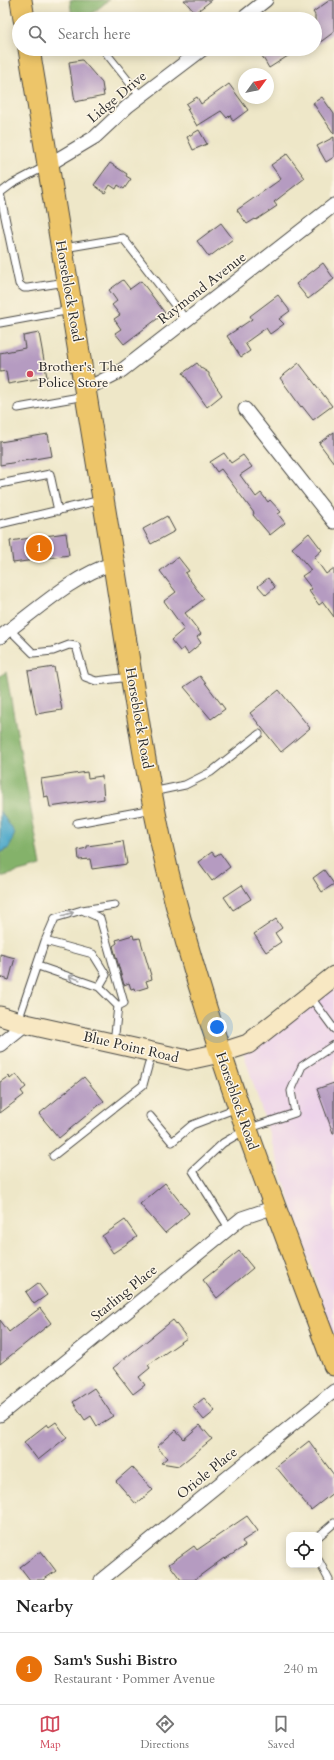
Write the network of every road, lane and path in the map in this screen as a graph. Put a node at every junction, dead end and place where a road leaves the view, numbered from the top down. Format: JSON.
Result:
{"nodes":[{"id":1,"x":21,"y":0,"type":"edge"},
{"id":2,"x":266,"y":0,"type":"edge"},
{"id":3,"x":23,"y":12,"type":"edge"},
{"id":4,"x":251,"y":12,"type":"edge"},
{"id":5,"x":30,"y":56,"type":"edge"},
{"id":6,"x":109,"y":56,"type":"edge"},
{"id":7,"x":194,"y":56,"type":"edge"},
{"id":8,"x":141,"y":96,"type":"junction"},
{"id":9,"x":48,"y":165,"type":"junction"},
{"id":10,"x":0,"y":193,"type":"edge"},
{"id":11,"x":334,"y":205,"type":"edge"},
{"id":12,"x":62,"y":248,"type":"junction"},
{"id":13,"x":67,"y":282,"type":"junction"},
{"id":14,"x":72,"y":309,"type":"junction"},
{"id":15,"x":187,"y":321,"type":"junction"},
{"id":16,"x":0,"y":323,"type":"edge"},
{"id":17,"x":86,"y":392,"type":"junction"},
{"id":18,"x":18,"y":408,"type":"dead end"},
{"id":19,"x":245,"y":409,"type":"dead end"},
{"id":20,"x":0,"y":484,"type":"edge"},
{"id":21,"x":103,"y":500,"type":"junction"},
{"id":22,"x":58,"y":511,"type":"junction"},
{"id":23,"x":334,"y":522,"type":"edge"},
{"id":24,"x":0,"y":524,"type":"edge"},
{"id":25,"x":114,"y":563,"type":"junction"},
{"id":26,"x":5,"y":634,"type":"edge"},
{"id":27,"x":132,"y":677,"type":"junction"},
{"id":28,"x":259,"y":734,"type":"dead end"},
{"id":29,"x":154,"y":801,"type":"junction"},
{"id":30,"x":77,"y":823,"type":"dead end"},
{"id":31,"x":115,"y":905,"type":"dead end"},
{"id":32,"x":82,"y":910,"type":"junction"},
{"id":33,"x":45,"y":941,"type":"junction"},
{"id":34,"x":38,"y":966,"type":"junction"},
{"id":35,"x":334,"y":976,"type":"edge"},
{"id":36,"x":99,"y":987,"type":"junction"},
{"id":37,"x":309,"y":995,"type":"junction"},
{"id":38,"x":118,"y":1006,"type":"junction"},
{"id":39,"x":0,"y":1016,"type":"edge"},
{"id":40,"x":22,"y":1023,"type":"junction"},
{"id":41,"x":334,"y":1029,"type":"edge"},
{"id":42,"x":114,"y":1044,"type":"junction"},
{"id":43,"x":334,"y":1044,"type":"edge"},
{"id":44,"x":0,"y":1045,"type":"edge"},
{"id":45,"x":152,"y":1052,"type":"junction"},
{"id":46,"x":220,"y":1053,"type":"junction"},
{"id":47,"x":239,"y":1107,"type":"junction"},
{"id":48,"x":150,"y":1116,"type":"dead end"},
{"id":49,"x":247,"y":1130,"type":"junction"},
{"id":50,"x":53,"y":1156,"type":"dead end"},
{"id":51,"x":275,"y":1207,"type":"junction"},
{"id":52,"x":229,"y":1228,"type":"junction"},
{"id":53,"x":334,"y":1365,"type":"edge"},
{"id":54,"x":334,"y":1391,"type":"edge"},
{"id":55,"x":0,"y":1415,"type":"edge"},
{"id":56,"x":334,"y":1523,"type":"edge"},
{"id":57,"x":322,"y":1533,"type":"edge"},
{"id":58,"x":322,"y":1567,"type":"edge"},
{"id":59,"x":100,"y":1580,"type":"edge"},
{"id":60,"x":329,"y":1580,"type":"edge"}],
"edges":[{"from":1,"to":3,"type":"main road"},
{"from":2,"to":4,"type":"street"},
{"from":5,"to":9,"type":"main road","name":"Horseblock Road"},
{"from":6,"to":8,"type":"lane"},
{"from":7,"to":8,"type":"street","name":"Lidge Drive"},
{"from":8,"to":9,"type":"street","name":"Lidge Drive"},
{"from":9,"to":10,"type":"lane"},
{"from":9,"to":12,"type":"main road","name":"Horseblock Road"},
{"from":10,"to":13,"type":"lane"},
{"from":11,"to":15,"type":"street","name":"Raymond Avenue"},
{"from":12,"to":13,"type":"main road","name":"Horseblock Road"},
{"from":12,"to":15,"type":"lane"},
{"from":13,"to":14,"type":"main road","name":"Horseblock Road"},
{"from":14,"to":16,"type":"lane"},
{"from":14,"to":17,"type":"main road","name":"Horseblock Road"},
{"from":15,"to":17,"type":"street","name":"Raymond Avenue"},
{"from":17,"to":18,"type":"lane"},
{"from":17,"to":21,"type":"main road","name":"Horseblock Road"},
{"from":19,"to":23,"type":"street"},
{"from":20,"to":22,"type":"lane"},
{"from":21,"to":22,"type":"lane"},
{"from":21,"to":25,"type":"main road","name":"Horseblock Road"},
{"from":22,"to":24,"type":"lane"},
{"from":25,"to":26,"type":"street"},
{"from":25,"to":27,"type":"main road","name":"Horseblock Road"},
{"from":26,"to":27,"type":"lane"},
{"from":27,"to":29,"type":"main road","name":"Horseblock Road"},
{"from":28,"to":29,"type":"lane"},
{"from":29,"to":30,"type":"lane"},
{"from":29,"to":46,"type":"main road","name":"Horseblock Road"},
{"from":31,"to":32,"type":"lane"},
{"from":33,"to":32,"type":"lane","one_way":true},
{"from":32,"to":38,"type":"lane"},
{"from":33,"to":34,"type":"lane"},
{"from":33,"to":36,"type":"lane"},
{"from":36,"to":34,"type":"lane","one_way":true},
{"from":34,"to":40,"type":"lane"},
{"from":35,"to":37,"type":"street","name":"Blue Point Road"},
{"from":36,"to":38,"type":"lane"},
{"from":37,"to":41,"type":"lane"},
{"from":37,"to":46,"type":"street","name":"Blue Point Road"},
{"from":38,"to":42,"type":"lane"},
{"from":39,"to":40,"type":"street","name":"Blue Point Road"},
{"from":40,"to":42,"type":"street","name":"Blue Point Road"},
{"from":40,"to":44,"type":"street"},
{"from":42,"to":45,"type":"street","name":"Blue Point Road"},
{"from":43,"to":49,"type":"lane"},
{"from":45,"to":46,"type":"street","name":"Blue Point Road"},
{"from":45,"to":50,"type":"lane"},
{"from":46,"to":47,"type":"main road","name":"Horseblock Road"},
{"from":47,"to":48,"type":"lane"},
{"from":47,"to":49,"type":"main road","name":"Horseblock Road"},
{"from":49,"to":51,"type":"main road","name":"Horseblock Road"},
{"from":49,"to":52,"type":"lane"},
{"from":51,"to":52,"type":"street","name":"Starling Place"},
{"from":51,"to":53,"type":"main road","name":"Horseblock Road"},
{"from":52,"to":55,"type":"street","name":"Starling Place"},
{"from":54,"to":59,"type":"street","name":"Oriole Place"},
{"from":56,"to":57,"type":"lane"},
{"from":58,"to":60,"type":"lane"}]}
